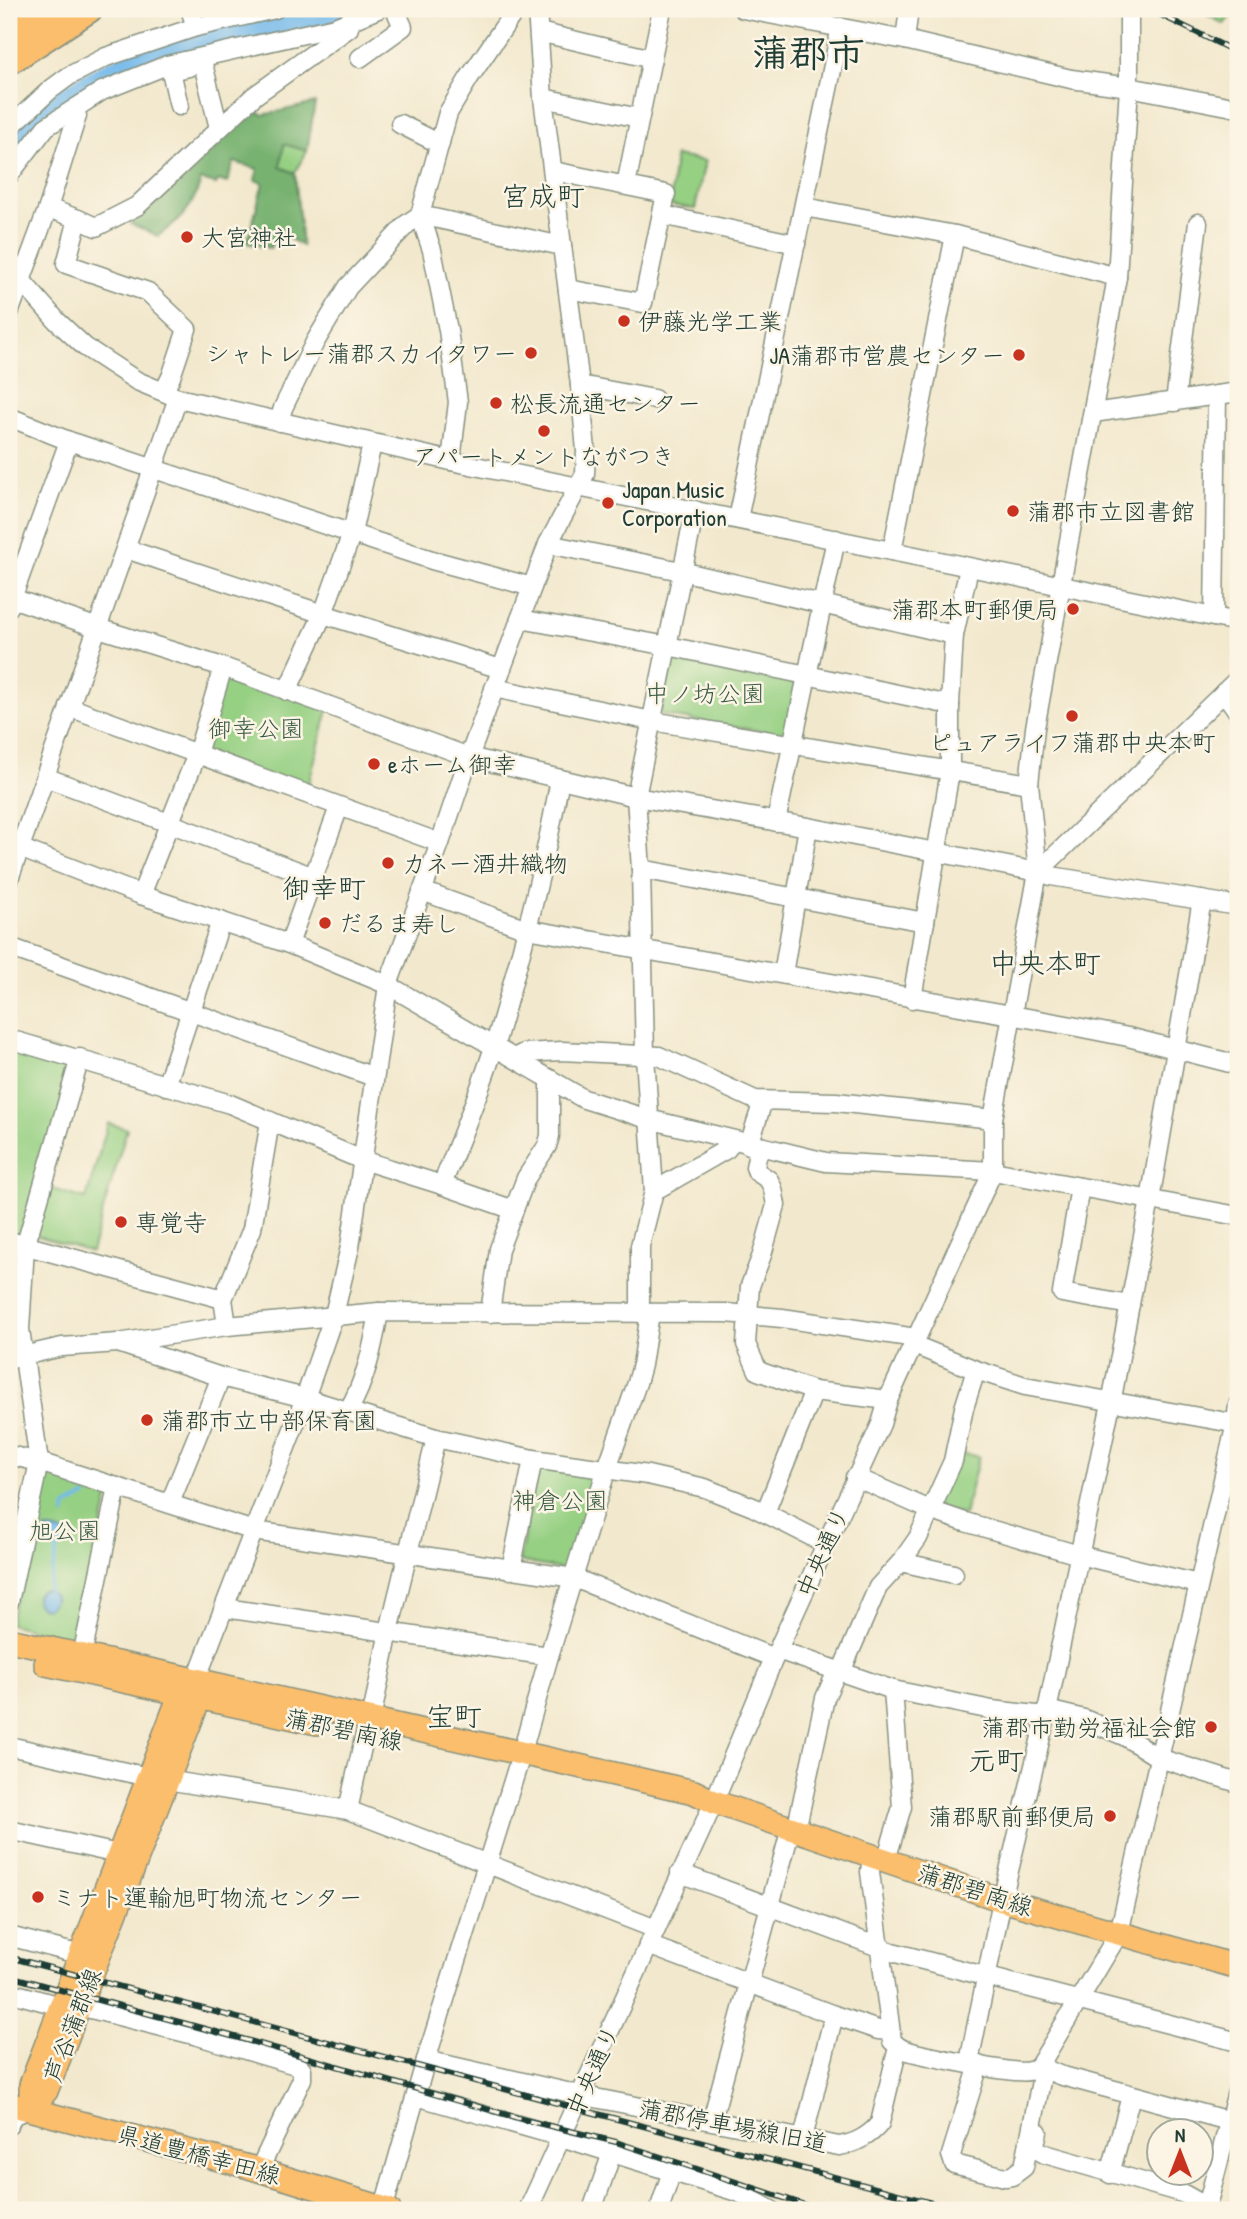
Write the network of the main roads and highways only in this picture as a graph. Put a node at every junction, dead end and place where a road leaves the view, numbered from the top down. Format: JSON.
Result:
{"nodes":[{"id":1,"x":53,"y":9,"type":"edge"},
{"id":2,"x":89,"y":9,"type":"edge"},
{"id":3,"x":9,"y":36,"type":"edge"},
{"id":4,"x":9,"y":61,"type":"edge"},
{"id":5,"x":9,"y":1640,"type":"edge"},
{"id":6,"x":9,"y":1655,"type":"edge"},
{"id":7,"x":192,"y":1691,"type":"junction"},
{"id":8,"x":158,"y":1779,"type":"junction"},
{"id":9,"x":1238,"y":1967,"type":"edge"},
{"id":10,"x":69,"y":2006,"type":"junction"},
{"id":11,"x":20,"y":2107,"type":"edge"},
{"id":12,"x":385,"y":2209,"type":"edge"}],
"edges":[{"from":1,"to":3,"type":"highway"},
{"from":2,"to":4,"type":"highway"},
{"from":5,"to":7,"type":"main road"},
{"from":6,"to":7,"type":"main road"},
{"from":7,"to":8,"type":"main road","name":"芦谷蒲郡線"},
{"from":7,"to":9,"type":"main road","name":"蒲郡碧南線"},
{"from":8,"to":10,"type":"main road","name":"芦谷蒲郡線"},
{"from":8,"to":10,"type":"main road","name":"芦谷蒲郡線"},
{"from":10,"to":11,"type":"main road","name":"芦谷蒲郡線"},
{"from":11,"to":12,"type":"main road","name":"県道豊橋幸田線"}]}
